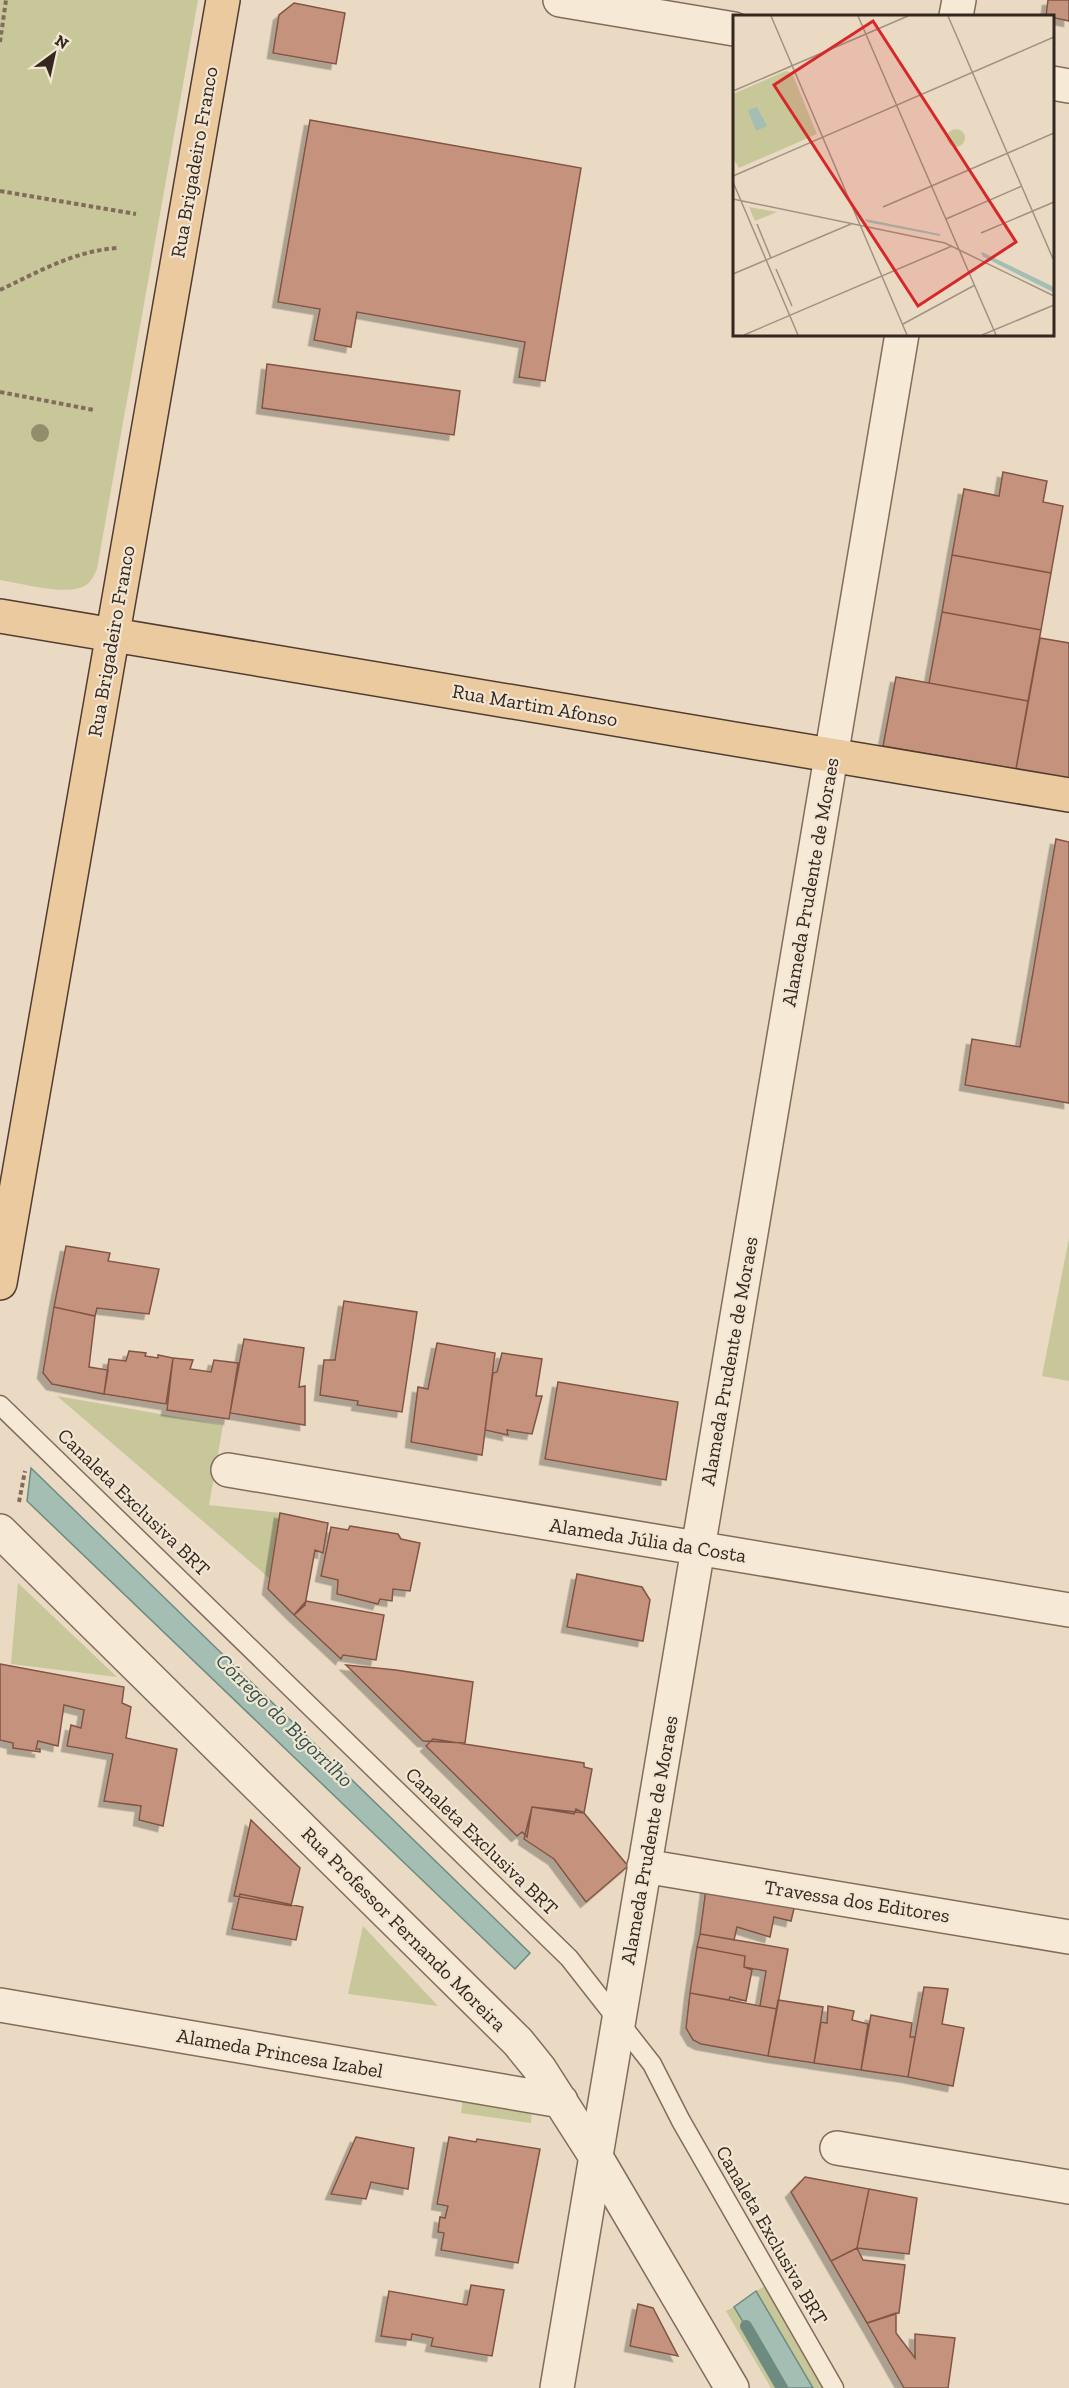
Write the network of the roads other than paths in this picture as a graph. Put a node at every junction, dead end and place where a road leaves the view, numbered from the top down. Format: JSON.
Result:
{"nodes":[{"id":1,"x":223,"y":0,"type":"edge"},
{"id":2,"x":560,"y":0,"type":"edge"},
{"id":3,"x":959,"y":0,"type":"edge"},
{"id":4,"x":956,"y":15,"type":"edge"},
{"id":5,"x":733,"y":30,"type":"edge"},
{"id":6,"x":1054,"y":83,"type":"edge"},
{"id":7,"x":1069,"y":86,"type":"edge"},
{"id":8,"x":902,"y":336,"type":"edge"},
{"id":9,"x":0,"y":616,"type":"edge"},
{"id":10,"x":112,"y":634,"type":"junction"},
{"id":11,"x":831,"y":755,"type":"junction"},
{"id":12,"x":1069,"y":795,"type":"edge"},
{"id":13,"x":0,"y":1283,"type":"edge"},
{"id":14,"x":0,"y":1405,"type":"edge"},
{"id":15,"x":228,"y":1470,"type":"dead end"},
{"id":16,"x":6,"y":1536,"type":"edge"},
{"id":17,"x":698,"y":1548,"type":"junction"},
{"id":18,"x":1069,"y":1610,"type":"edge"},
{"id":19,"x":645,"y":1866,"type":"junction"},
{"id":20,"x":1069,"y":1937,"type":"edge"},
{"id":21,"x":0,"y":2005,"type":"edge"},
{"id":22,"x":619,"y":2020,"type":"junction"},
{"id":23,"x":561,"y":2101,"type":"junction"},
{"id":24,"x":837,"y":2148,"type":"dead end"},
{"id":25,"x":596,"y":2157,"type":"junction"},
{"id":26,"x":1069,"y":2187,"type":"edge"},
{"id":27,"x":557,"y":2388,"type":"edge"},
{"id":28,"x":732,"y":2388,"type":"edge"},
{"id":29,"x":834,"y":2388,"type":"edge"}],
"edges":[{"from":1,"to":10,"type":"main road","name":"Rua Brigadeiro Franco"},
{"from":2,"to":5,"type":"street"},
{"from":3,"to":4,"type":"street"},
{"from":6,"to":7,"type":"street"},
{"from":8,"to":11,"type":"street","name":"Alameda Prudente de Moraes"},
{"from":9,"to":10,"type":"main road","name":"Rua Martim Afonso"},
{"from":10,"to":11,"type":"main road","name":"Rua Martim Afonso"},
{"from":10,"to":13,"type":"main road","name":"Rua Brigadeiro Franco"},
{"from":11,"to":12,"type":"main road","name":"Rua Martim Afonso"},
{"from":11,"to":17,"type":"street","name":"Alameda Prudente de Moraes"},
{"from":14,"to":22,"type":"lane","name":"Canaleta Exclusiva BRT"},
{"from":15,"to":17,"type":"street","name":"Alameda Júlia da Costa"},
{"from":16,"to":23,"type":"street","name":"Rua Professor Fernando Moreira"},
{"from":17,"to":18,"type":"street","name":"Alameda Júlia da Costa"},
{"from":17,"to":19,"type":"street","name":"Alameda Prudente de Moraes"},
{"from":19,"to":20,"type":"street","name":"Travessa dos Editores"},
{"from":19,"to":22,"type":"street","name":"Alameda Prudente de Moraes"},
{"from":21,"to":23,"type":"street","name":"Alameda Princesa Izabel"},
{"from":22,"to":25,"type":"street","name":"Alameda Prudente de Moraes"},
{"from":22,"to":29,"type":"lane","name":"Canaleta Exclusiva BRT"},
{"from":23,"to":25,"type":"street","name":"Rua Professor Fernando Moreira"},
{"from":24,"to":26,"type":"street"},
{"from":25,"to":27,"type":"street","name":"Alameda Prudente de Moraes"},
{"from":25,"to":28,"type":"street","name":"Rua Professor Fernando Moreira"}]}
